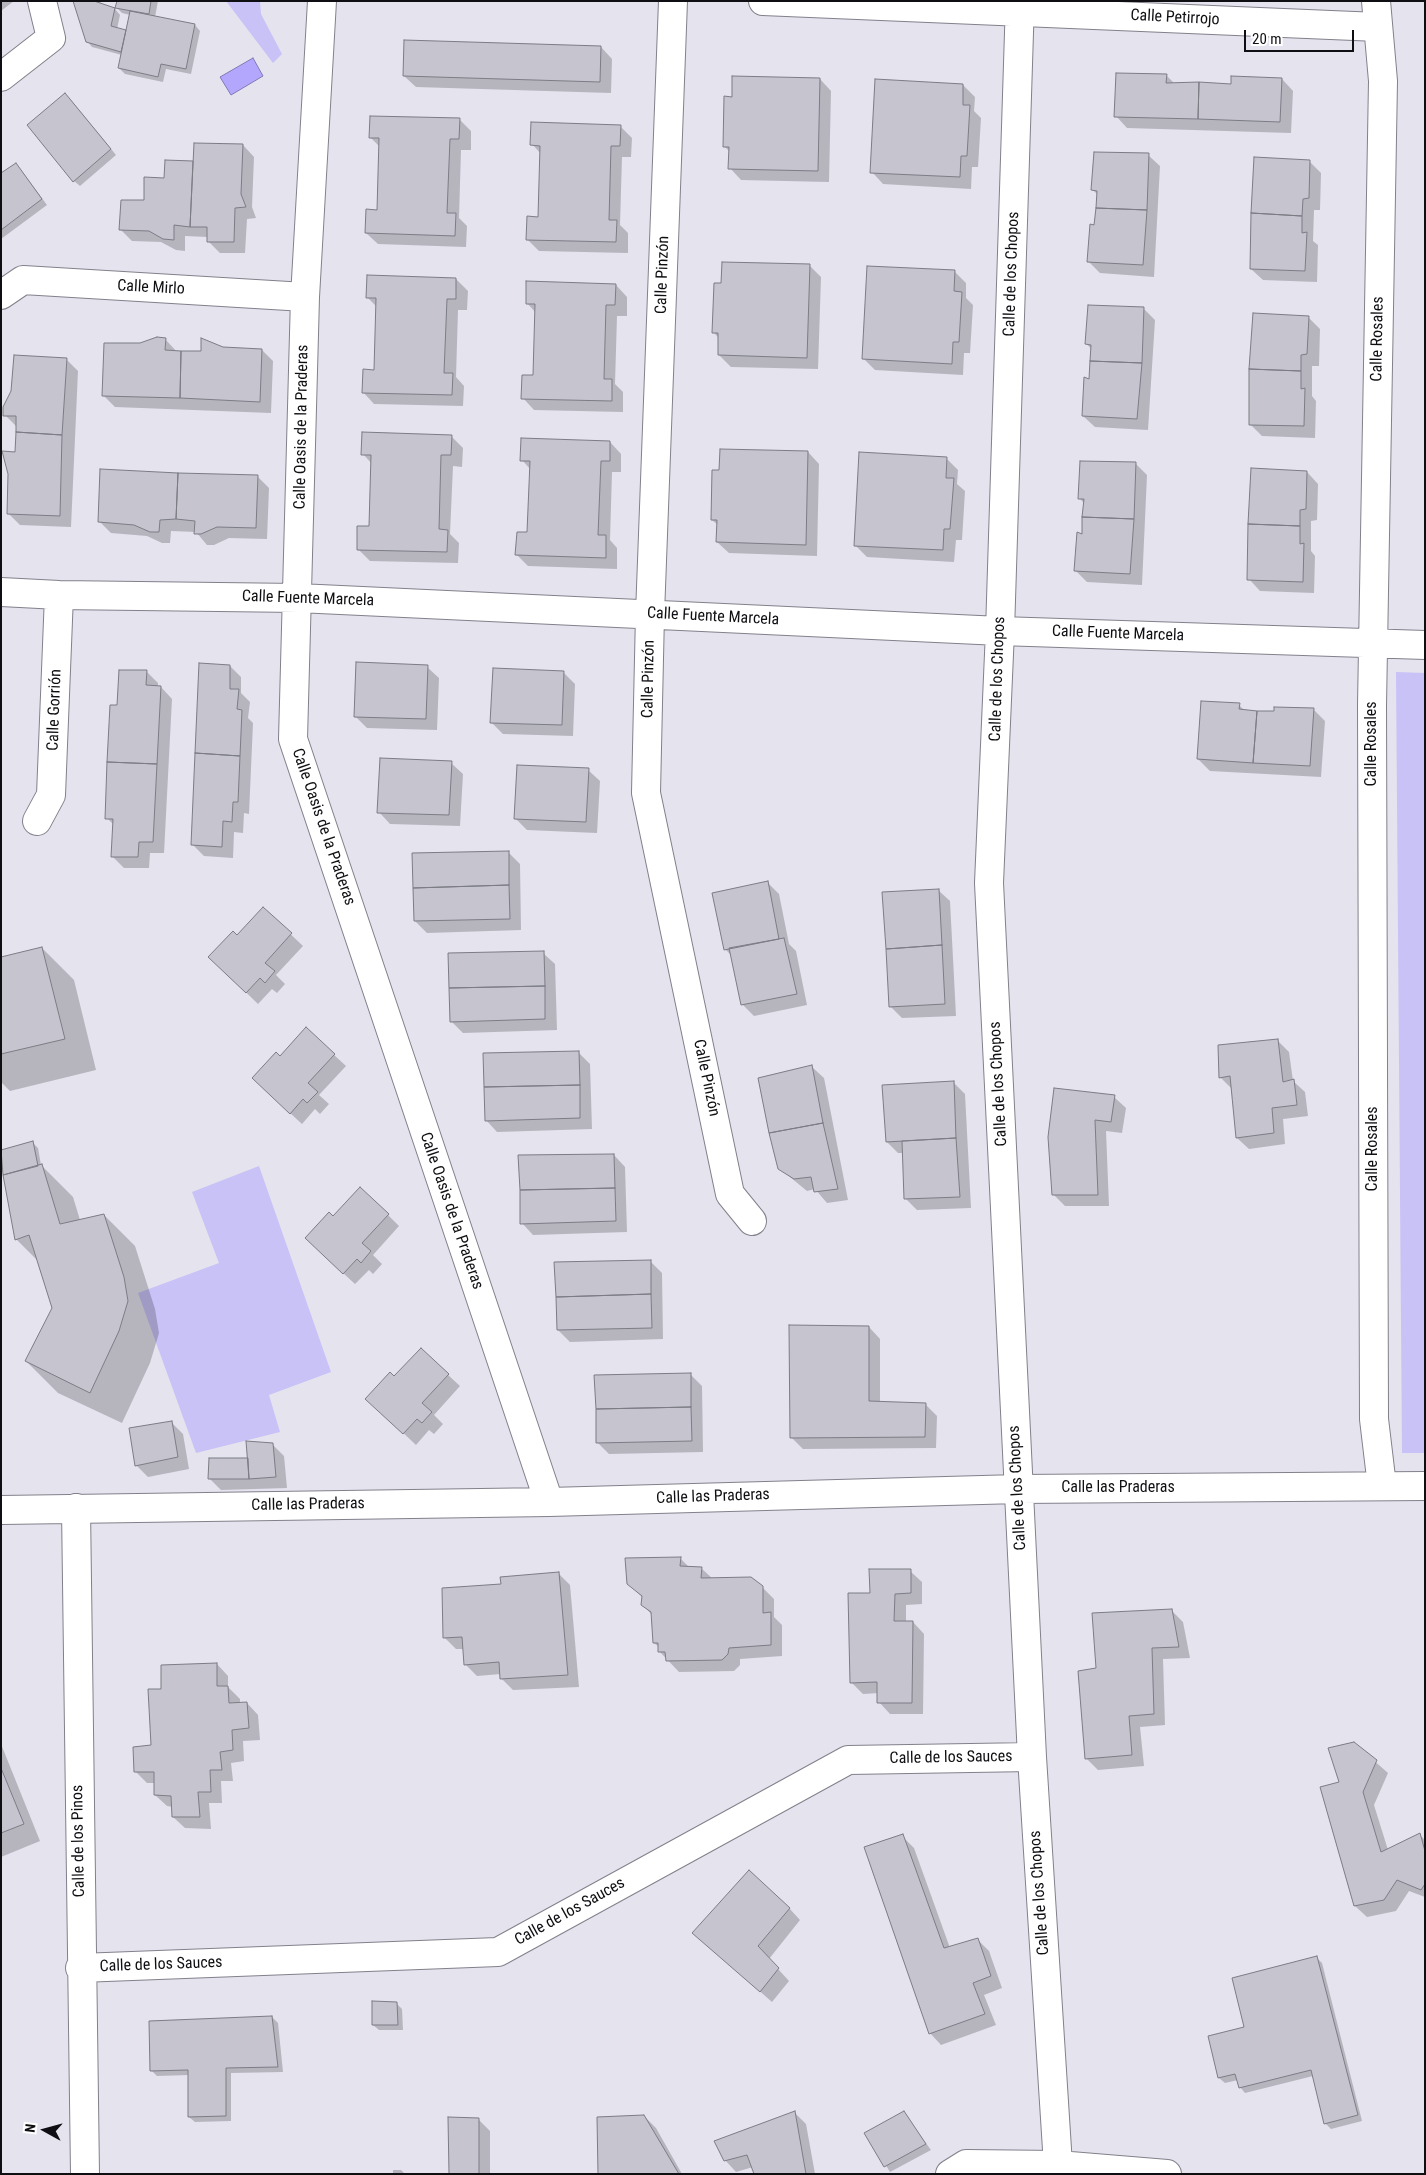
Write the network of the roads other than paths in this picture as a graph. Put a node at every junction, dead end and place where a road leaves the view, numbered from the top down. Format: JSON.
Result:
{"nodes":[{"id":1,"x":42,"y":1,"type":"edge"},
{"id":2,"x":322,"y":1,"type":"edge"},
{"id":3,"x":672,"y":1,"type":"edge"},
{"id":4,"x":762,"y":1,"type":"edge"},
{"id":5,"x":1020,"y":6,"type":"edge"},
{"id":6,"x":1377,"y":14,"type":"edge"},
{"id":7,"x":1,"y":77,"type":"edge"},
{"id":8,"x":1,"y":295,"type":"edge"},
{"id":9,"x":305,"y":297,"type":"junction"},
{"id":10,"x":1,"y":592,"type":"edge"},
{"id":11,"x":59,"y":595,"type":"junction"},
{"id":12,"x":298,"y":598,"type":"junction"},
{"id":13,"x":650,"y":614,"type":"junction"},
{"id":14,"x":1000,"y":631,"type":"junction"},
{"id":15,"x":1372,"y":644,"type":"junction"},
{"id":16,"x":1425,"y":645,"type":"edge"},
{"id":17,"x":37,"y":821,"type":"dead end"},
{"id":18,"x":752,"y":1222,"type":"dead end"},
{"id":19,"x":1382,"y":1486,"type":"junction"},
{"id":20,"x":1425,"y":1486,"type":"edge"},
{"id":21,"x":1018,"y":1488,"type":"junction"},
{"id":22,"x":549,"y":1502,"type":"junction"},
{"id":23,"x":76,"y":1508,"type":"junction"},
{"id":24,"x":1,"y":1510,"type":"edge"},
{"id":25,"x":1032,"y":1757,"type":"junction"},
{"id":26,"x":80,"y":1968,"type":"junction"},
{"id":27,"x":1058,"y":2165,"type":"junction"},
{"id":28,"x":963,"y":2171,"type":"edge"},
{"id":29,"x":85,"y":2174,"type":"edge"},
{"id":30,"x":1167,"y":2174,"type":"edge"}],
"edges":[{"from":1,"to":7,"type":"street"},
{"from":2,"to":9,"type":"street","name":"Calle Oasis de la Praderas"},
{"from":3,"to":13,"type":"street","name":"Calle Pinzón"},
{"from":4,"to":5,"type":"street","name":"Calle Petirrojo"},
{"from":5,"to":6,"type":"street","name":"Calle Petirrojo"},
{"from":5,"to":14,"type":"street","name":"Calle de los Chopos"},
{"from":6,"to":15,"type":"street","name":"Calle Rosales"},
{"from":8,"to":9,"type":"street","name":"Calle Mirlo"},
{"from":9,"to":12,"type":"street","name":"Calle Oasis de la Praderas"},
{"from":10,"to":11,"type":"street","name":"Calle Fuente Marcela"},
{"from":11,"to":12,"type":"street","name":"Calle Fuente Marcela"},
{"from":11,"to":17,"type":"street","name":"Calle Gorrión"},
{"from":12,"to":13,"type":"street","name":"Calle Fuente Marcela"},
{"from":12,"to":22,"type":"street","name":"Calle Oasis de la Praderas"},
{"from":13,"to":14,"type":"street","name":"Calle Fuente Marcela"},
{"from":13,"to":18,"type":"street","name":"Calle Pinzón"},
{"from":14,"to":15,"type":"street","name":"Calle Fuente Marcela"},
{"from":14,"to":21,"type":"street","name":"Calle de los Chopos"},
{"from":15,"to":16,"type":"street","name":"Calle Fuente Marcela"},
{"from":15,"to":19,"type":"street","name":"Calle Rosales"},
{"from":19,"to":20,"type":"street","name":"Calle las Praderas"},
{"from":19,"to":21,"type":"street","name":"Calle las Praderas"},
{"from":21,"to":22,"type":"street","name":"Calle las Praderas"},
{"from":21,"to":25,"type":"street","name":"Calle de los Chopos"},
{"from":22,"to":23,"type":"street","name":"Calle las Praderas"},
{"from":23,"to":24,"type":"street","name":"Calle las Praderas"},
{"from":23,"to":26,"type":"street","name":"Calle de los Pinos"},
{"from":25,"to":26,"type":"street","name":"Calle de los Sauces"},
{"from":25,"to":27,"type":"street","name":"Calle de los Chopos"},
{"from":26,"to":29,"type":"street","name":"Calle de los Pinos"},
{"from":27,"to":28,"type":"street"},
{"from":27,"to":30,"type":"street"}]}
